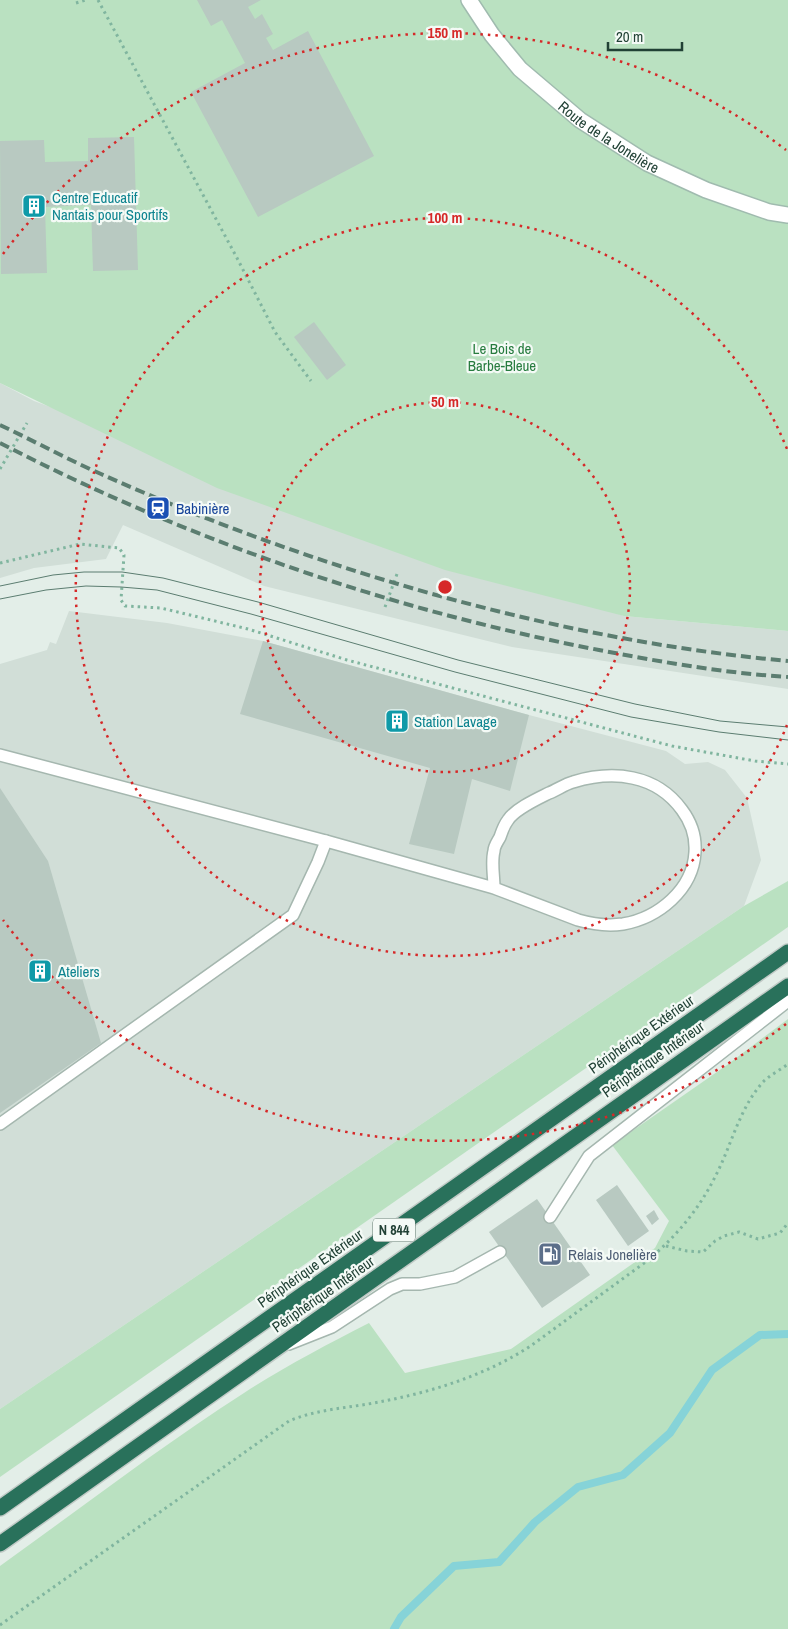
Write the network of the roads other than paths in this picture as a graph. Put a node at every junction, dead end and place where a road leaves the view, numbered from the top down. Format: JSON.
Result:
{"nodes":[{"id":1,"x":469,"y":0,"type":"edge"},
{"id":2,"x":788,"y":215,"type":"edge"},
{"id":3,"x":0,"y":755,"type":"edge"},
{"id":4,"x":326,"y":841,"type":"junction"},
{"id":5,"x":494,"y":888,"type":"junction"},
{"id":6,"x":788,"y":952,"type":"edge"},
{"id":7,"x":788,"y":986,"type":"edge"},
{"id":8,"x":788,"y":1001,"type":"edge"},
{"id":9,"x":0,"y":1124,"type":"edge"},
{"id":10,"x":550,"y":1217,"type":"dead end"},
{"id":11,"x":500,"y":1252,"type":"dead end"},
{"id":12,"x":274,"y":1350,"type":"junction"},
{"id":13,"x":0,"y":1508,"type":"edge"},
{"id":14,"x":0,"y":1544,"type":"edge"}],
"edges":[{"from":1,"to":2,"type":"street","name":"Route de la Jonelière"},
{"from":3,"to":4,"type":"lane"},
{"from":4,"to":5,"type":"lane"},
{"from":4,"to":9,"type":"lane"},
{"from":5,"to":5,"type":"lane"},
{"from":6,"to":13,"type":"highway","name":"Périphérique Extérieur","number":"N 844"},
{"from":7,"to":12,"type":"highway","name":"Périphérique Intérieur","number":"N 844"},
{"from":8,"to":10,"type":"lane"},
{"from":11,"to":12,"type":"lane"},
{"from":12,"to":14,"type":"highway","name":"Périphérique Intérieur","number":"N 844"}]}
